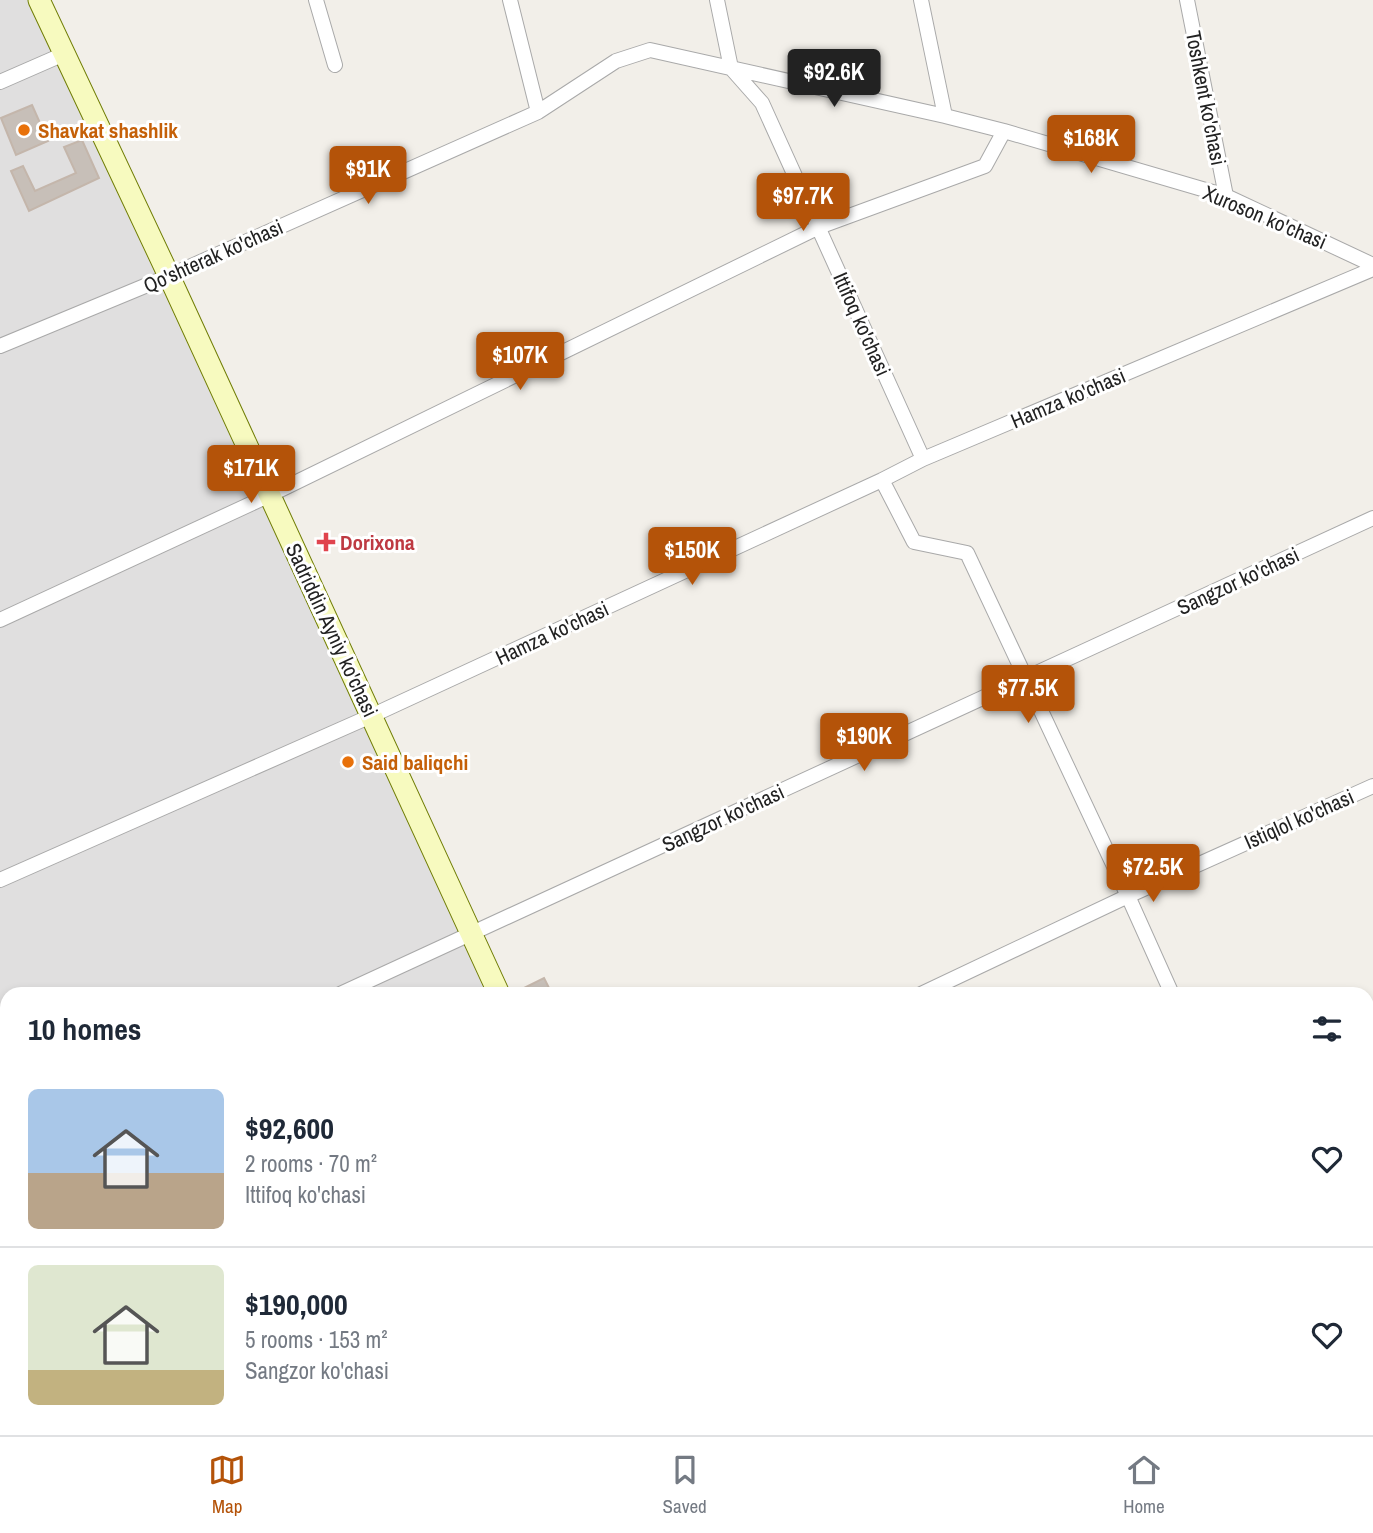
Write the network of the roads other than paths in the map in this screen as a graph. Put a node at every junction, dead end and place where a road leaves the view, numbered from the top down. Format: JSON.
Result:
{"nodes":[{"id":1,"x":39,"y":0,"type":"edge"},
{"id":2,"x":316,"y":0,"type":"edge"},
{"id":3,"x":510,"y":0,"type":"edge"},
{"id":4,"x":717,"y":0,"type":"edge"},
{"id":5,"x":921,"y":0,"type":"edge"},
{"id":6,"x":1187,"y":0,"type":"edge"},
{"id":7,"x":64,"y":54,"type":"junction"},
{"id":8,"x":335,"y":65,"type":"dead end"},
{"id":9,"x":731,"y":68,"type":"junction"},
{"id":10,"x":0,"y":82,"type":"edge"},
{"id":11,"x":538,"y":112,"type":"junction"},
{"id":12,"x":944,"y":116,"type":"junction"},
{"id":13,"x":1004,"y":131,"type":"junction"},
{"id":14,"x":1226,"y":196,"type":"junction"},
{"id":15,"x":819,"y":227,"type":"junction"},
{"id":16,"x":1373,"y":267,"type":"edge"},
{"id":17,"x":169,"y":276,"type":"junction"},
{"id":18,"x":0,"y":346,"type":"edge"},
{"id":19,"x":923,"y":459,"type":"junction"},
{"id":20,"x":882,"y":480,"type":"junction"},
{"id":21,"x":270,"y":495,"type":"junction"},
{"id":22,"x":1373,"y":518,"type":"edge"},
{"id":23,"x":0,"y":620,"type":"edge"},
{"id":24,"x":1026,"y":679,"type":"junction"},
{"id":25,"x":371,"y":716,"type":"junction"},
{"id":26,"x":1373,"y":786,"type":"edge"},
{"id":27,"x":0,"y":880,"type":"edge"},
{"id":28,"x":1128,"y":896,"type":"junction"},
{"id":29,"x":472,"y":934,"type":"junction"},
{"id":30,"x":355,"y":987,"type":"edge"},
{"id":31,"x":496,"y":987,"type":"edge"},
{"id":32,"x":936,"y":987,"type":"edge"},
{"id":33,"x":1169,"y":987,"type":"edge"}],
"edges":[{"from":1,"to":7,"type":"street","name":"Sadriddin Ayniy ko'chasi"},
{"from":2,"to":8,"type":"street"},
{"from":3,"to":11,"type":"street"},
{"from":4,"to":9,"type":"street","name":"Ittifoq ko'chasi"},
{"from":5,"to":12,"type":"street"},
{"from":6,"to":14,"type":"street","name":"Toshkent ko'chasi"},
{"from":7,"to":10,"type":"street"},
{"from":7,"to":17,"type":"street","name":"Sadriddin Ayniy ko'chasi"},
{"from":9,"to":11,"type":"street","name":"Qo'shterak ko'chasi"},
{"from":9,"to":12,"type":"street","name":"Qo'shterak ko'chasi"},
{"from":9,"to":15,"type":"street","name":"Ittifoq ko'chasi"},
{"from":11,"to":17,"type":"street","name":"Qo'shterak ko'chasi"},
{"from":12,"to":13,"type":"street","name":"Xuroson ko'chasi"},
{"from":13,"to":14,"type":"street","name":"Xuroson ko'chasi"},
{"from":13,"to":15,"type":"street"},
{"from":14,"to":16,"type":"street","name":"Xuroson ko'chasi"},
{"from":15,"to":19,"type":"street","name":"Ittifoq ko'chasi"},
{"from":15,"to":21,"type":"street"},
{"from":16,"to":19,"type":"street","name":"Hamza ko'chasi"},
{"from":17,"to":18,"type":"street","name":"Qo'shterak ko'chasi"},
{"from":17,"to":21,"type":"street","name":"Sadriddin Ayniy ko'chasi"},
{"from":19,"to":20,"type":"street","name":"Hamza ko'chasi"},
{"from":20,"to":24,"type":"street"},
{"from":20,"to":25,"type":"street","name":"Hamza ko'chasi"},
{"from":21,"to":23,"type":"street"},
{"from":21,"to":25,"type":"street","name":"Sadriddin Ayniy ko'chasi"},
{"from":22,"to":24,"type":"street","name":"Sangzor ko'chasi"},
{"from":24,"to":28,"type":"street"},
{"from":24,"to":29,"type":"street","name":"Sangzor ko'chasi"},
{"from":25,"to":27,"type":"street","name":"Hamza ko'chasi"},
{"from":25,"to":29,"type":"street","name":"Sadriddin Ayniy ko'chasi"},
{"from":26,"to":28,"type":"street","name":"Istiqlol ko'chasi"},
{"from":28,"to":32,"type":"street","name":"Istiqlol ko'chasi"},
{"from":28,"to":33,"type":"street"},
{"from":29,"to":30,"type":"street","name":"Sangzor ko'chasi"},
{"from":29,"to":31,"type":"street","name":"Sadriddin Ayniy ko'chasi"}]}
